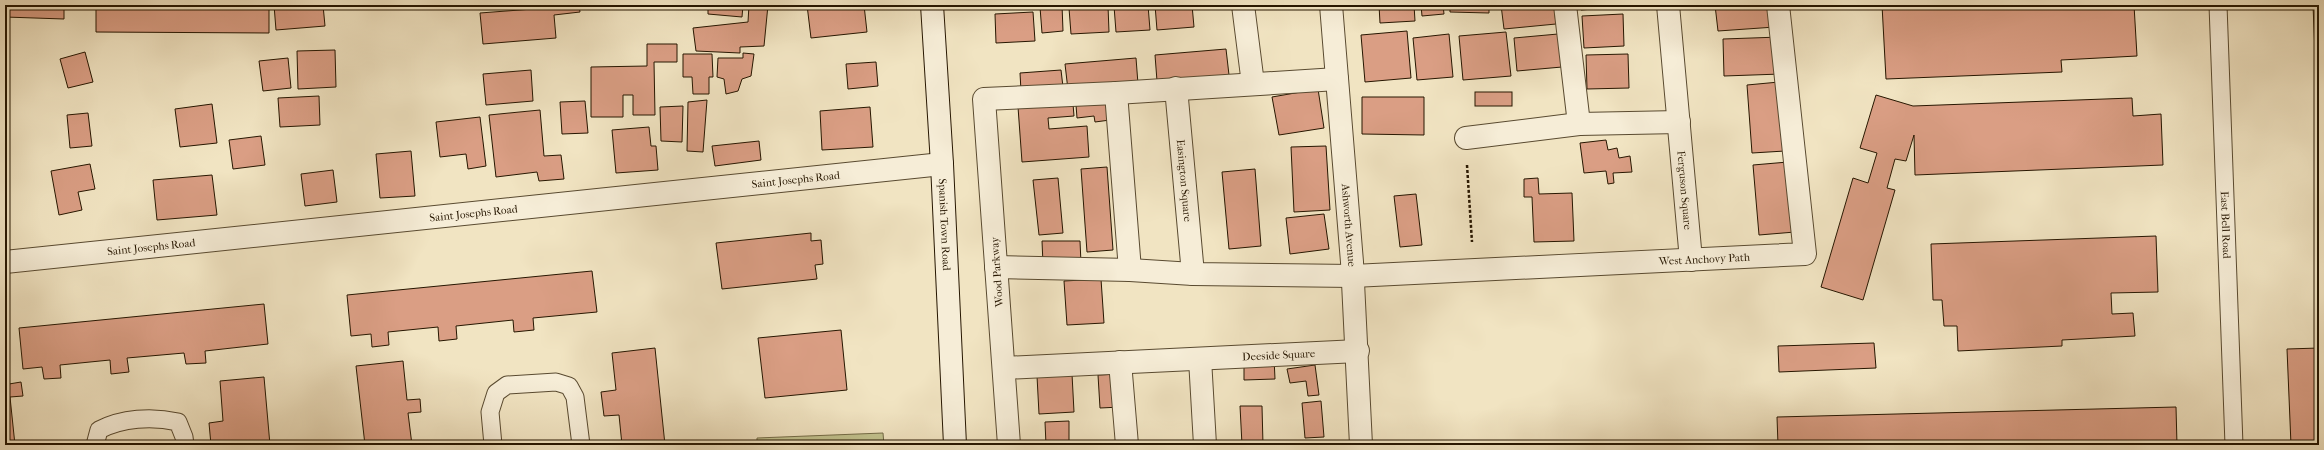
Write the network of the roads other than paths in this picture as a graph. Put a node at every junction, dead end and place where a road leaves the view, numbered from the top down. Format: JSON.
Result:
{"nodes":[{"id":1,"x":932,"y":5,"type":"edge"},
{"id":2,"x":1243,"y":5,"type":"edge"},
{"id":3,"x":1331,"y":5,"type":"edge"},
{"id":4,"x":1565,"y":5,"type":"edge"},
{"id":5,"x":1668,"y":5,"type":"edge"},
{"id":6,"x":1778,"y":5,"type":"edge"},
{"id":7,"x":2218,"y":5,"type":"edge"},
{"id":8,"x":1337,"y":79,"type":"junction"},
{"id":9,"x":1253,"y":84,"type":"junction"},
{"id":10,"x":1176,"y":88,"type":"junction"},
{"id":11,"x":1116,"y":93,"type":"junction"},
{"id":12,"x":1679,"y":122,"type":"junction"},
{"id":13,"x":1579,"y":124,"type":"junction"},
{"id":14,"x":1466,"y":138,"type":"road end"},
{"id":15,"x":942,"y":164,"type":"junction"},
{"id":16,"x":1691,"y":260,"type":"junction"},
{"id":17,"x":5,"y":262,"type":"edge"},
{"id":18,"x":996,"y":267,"type":"junction"},
{"id":19,"x":1130,"y":270,"type":"junction"},
{"id":20,"x":1193,"y":274,"type":"junction"},
{"id":21,"x":1353,"y":276,"type":"junction"},
{"id":22,"x":1358,"y":351,"type":"junction"},
{"id":23,"x":1200,"y":359,"type":"junction"},
{"id":24,"x":1120,"y":362,"type":"junction"},
{"id":25,"x":1004,"y":368,"type":"junction"},
{"id":26,"x":95,"y":445,"type":"edge"},
{"id":27,"x":185,"y":445,"type":"edge"},
{"id":28,"x":493,"y":445,"type":"edge"},
{"id":29,"x":581,"y":445,"type":"edge"},
{"id":30,"x":955,"y":445,"type":"edge"},
{"id":31,"x":1009,"y":445,"type":"edge"},
{"id":32,"x":1126,"y":445,"type":"edge"},
{"id":33,"x":1205,"y":445,"type":"edge"},
{"id":34,"x":1361,"y":445,"type":"edge"},
{"id":35,"x":2234,"y":445,"type":"edge"}],
"edges":[{"from":1,"to":15,"type":"street","name":"Spanish Town Road"},
{"from":2,"to":9,"type":"street"},
{"from":3,"to":8,"type":"street","name":"Ashworth Avenue"},
{"from":4,"to":13,"type":"street"},
{"from":5,"to":12,"type":"street","name":"Ferguson Square"},
{"from":6,"to":16,"type":"street","name":"West Anchovy Path"},
{"from":7,"to":35,"type":"lane","name":"East Bell Road"},
{"from":8,"to":9,"type":"street"},
{"from":8,"to":21,"type":"street","name":"Ashworth Avenue"},
{"from":9,"to":10,"type":"street"},
{"from":10,"to":11,"type":"street"},
{"from":10,"to":20,"type":"street","name":"Easington Square"},
{"from":11,"to":18,"type":"street","name":"Wood Parkway"},
{"from":11,"to":19,"type":"street"},
{"from":12,"to":13,"type":"street"},
{"from":12,"to":16,"type":"street","name":"Ferguson Square"},
{"from":13,"to":14,"type":"street"},
{"from":15,"to":17,"type":"street","name":"Saint Josephs Road"},
{"from":15,"to":30,"type":"street","name":"Spanish Town Road"},
{"from":16,"to":21,"type":"street","name":"West Anchovy Path"},
{"from":18,"to":19,"type":"street"},
{"from":18,"to":25,"type":"street","name":"Wood Parkway"},
{"from":19,"to":20,"type":"street"},
{"from":20,"to":21,"type":"street"},
{"from":21,"to":22,"type":"street","name":"Ashworth Avenue"},
{"from":22,"to":23,"type":"street","name":"Deeside Square"},
{"from":22,"to":34,"type":"street","name":"Ashworth Avenue"},
{"from":23,"to":24,"type":"street","name":"Deeside Square"},
{"from":23,"to":33,"type":"street"},
{"from":24,"to":25,"type":"street","name":"Deeside Square"},
{"from":24,"to":32,"type":"street"},
{"from":25,"to":31,"type":"street","name":"Wood Parkway"},
{"from":26,"to":27,"type":"lane"},
{"from":28,"to":29,"type":"lane"}]}
